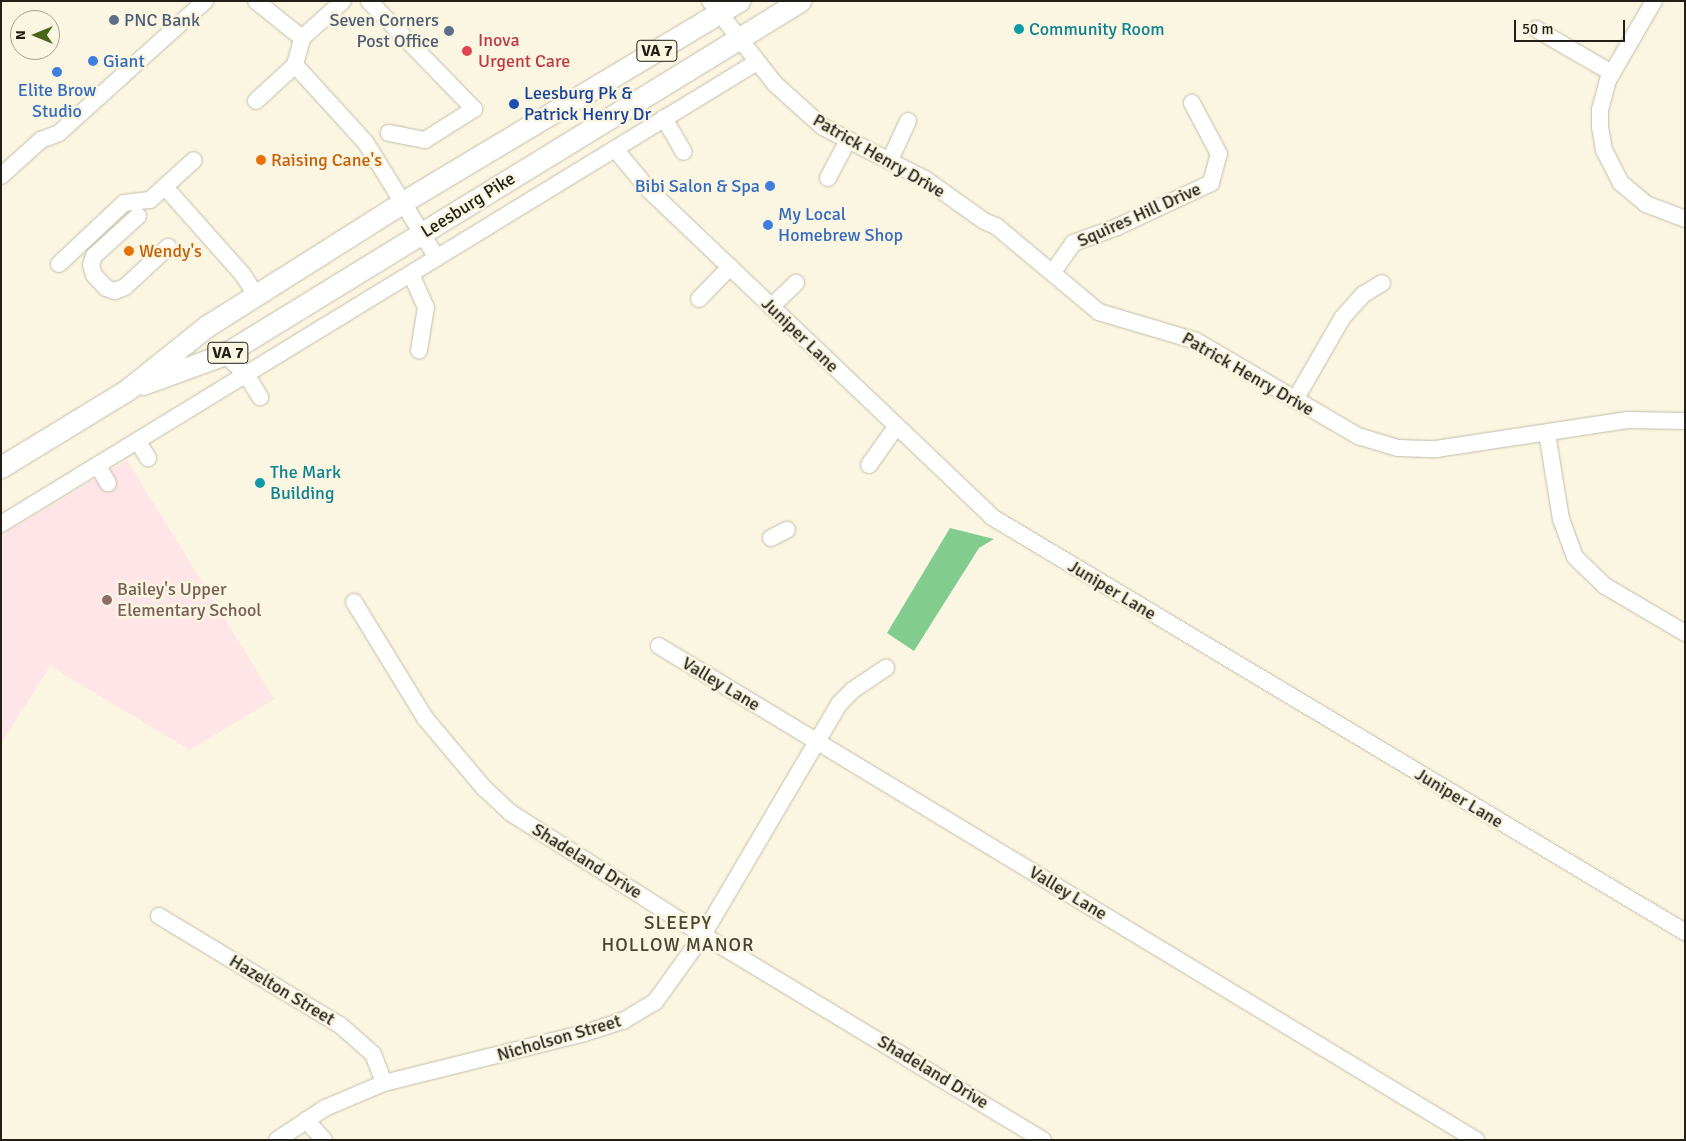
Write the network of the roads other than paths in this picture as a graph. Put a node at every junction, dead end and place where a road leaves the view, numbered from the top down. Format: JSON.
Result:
{"nodes":[{"id":1,"x":205,"y":1,"type":"edge"},
{"id":2,"x":256,"y":1,"type":"edge"},
{"id":3,"x":343,"y":1,"type":"edge"},
{"id":4,"x":369,"y":1,"type":"edge"},
{"id":5,"x":739,"y":1,"type":"edge"},
{"id":6,"x":800,"y":1,"type":"edge"},
{"id":7,"x":1654,"y":1,"type":"edge"},
{"id":8,"x":715,"y":7,"type":"edge"},
{"id":9,"x":1536,"y":29,"type":"dead end"},
{"id":10,"x":302,"y":38,"type":"junction"},
{"id":11,"x":739,"y":39,"type":"junction"},
{"id":12,"x":757,"y":62,"type":"junction"},
{"id":13,"x":296,"y":65,"type":"junction"},
{"id":14,"x":1612,"y":73,"type":"junction"},
{"id":15,"x":256,"y":101,"type":"dead end"},
{"id":16,"x":1192,"y":102,"type":"dead end"},
{"id":17,"x":664,"y":118,"type":"junction"},
{"id":18,"x":908,"y":121,"type":"dead end"},
{"id":19,"x":389,"y":133,"type":"dead end"},
{"id":20,"x":848,"y":140,"type":"junction"},
{"id":21,"x":615,"y":149,"type":"junction"},
{"id":22,"x":684,"y":152,"type":"dead end"},
{"id":23,"x":194,"y":160,"type":"dead end"},
{"id":24,"x":890,"y":160,"type":"junction"},
{"id":25,"x":1,"y":176,"type":"edge"},
{"id":26,"x":828,"y":178,"type":"dead end"},
{"id":27,"x":165,"y":187,"type":"junction"},
{"id":28,"x":403,"y":202,"type":"junction"},
{"id":29,"x":138,"y":216,"type":"dead end"},
{"id":30,"x":1685,"y":219,"type":"edge"},
{"id":31,"x":423,"y":233,"type":"junction"},
{"id":32,"x":168,"y":248,"type":"dead end"},
{"id":33,"x":437,"y":258,"type":"junction"},
{"id":34,"x":59,"y":264,"type":"dead end"},
{"id":35,"x":730,"y":267,"type":"junction"},
{"id":36,"x":1053,"y":272,"type":"junction"},
{"id":37,"x":411,"y":274,"type":"junction"},
{"id":38,"x":796,"y":283,"type":"dead end"},
{"id":39,"x":1382,"y":283,"type":"dead end"},
{"id":40,"x":256,"y":295,"type":"junction"},
{"id":41,"x":699,"y":299,"type":"dead end"},
{"id":42,"x":771,"y":307,"type":"junction"},
{"id":43,"x":419,"y":350,"type":"dead end"},
{"id":44,"x":225,"y":354,"type":"junction"},
{"id":45,"x":247,"y":376,"type":"junction"},
{"id":46,"x":127,"y":390,"type":"junction"},
{"id":47,"x":260,"y":397,"type":"dead end"},
{"id":48,"x":1295,"y":400,"type":"junction"},
{"id":49,"x":1684,"y":419,"type":"edge"},
{"id":50,"x":896,"y":427,"type":"junction"},
{"id":51,"x":1547,"y":433,"type":"junction"},
{"id":52,"x":138,"y":442,"type":"junction"},
{"id":53,"x":148,"y":458,"type":"dead end"},
{"id":54,"x":869,"y":464,"type":"dead end"},
{"id":55,"x":98,"y":466,"type":"junction"},
{"id":56,"x":1,"y":467,"type":"edge"},
{"id":57,"x":108,"y":483,"type":"dead end"},
{"id":58,"x":1,"y":524,"type":"edge"},
{"id":59,"x":787,"y":530,"type":"dead end"},
{"id":60,"x":770,"y":538,"type":"dead end"},
{"id":61,"x":354,"y":602,"type":"dead end"},
{"id":62,"x":1685,"y":633,"type":"edge"},
{"id":63,"x":660,"y":646,"type":"dead end"},
{"id":64,"x":886,"y":668,"type":"dead end"},
{"id":65,"x":814,"y":742,"type":"junction"},
{"id":66,"x":159,"y":916,"type":"dead end"},
{"id":67,"x":1685,"y":932,"type":"edge"},
{"id":68,"x":703,"y":935,"type":"junction"},
{"id":69,"x":384,"y":1083,"type":"junction"},
{"id":70,"x":306,"y":1120,"type":"junction"},
{"id":71,"x":277,"y":1140,"type":"edge"},
{"id":72,"x":324,"y":1140,"type":"edge"},
{"id":73,"x":1043,"y":1140,"type":"edge"},
{"id":74,"x":1476,"y":1140,"type":"edge"}],
"edges":[{"from":1,"to":25,"type":"street"},
{"from":2,"to":10,"type":"street"},
{"from":3,"to":10,"type":"street"},
{"from":4,"to":19,"type":"street"},
{"from":5,"to":8,"type":"main road","name":"Leesburg Pike","number":"VA 7"},
{"from":6,"to":11,"type":"main road","name":"Leesburg Pike","number":"VA 7"},
{"from":7,"to":14,"type":"street"},
{"from":8,"to":11,"type":"street","name":"Patrick Henry Drive"},
{"from":8,"to":28,"type":"main road","name":"Leesburg Pike","number":"VA 7"},
{"from":9,"to":14,"type":"street"},
{"from":10,"to":13,"type":"street"},
{"from":11,"to":12,"type":"street","name":"Patrick Henry Drive"},
{"from":11,"to":31,"type":"main road","name":"Leesburg Pike","number":"VA 7"},
{"from":12,"to":17,"type":"street"},
{"from":12,"to":20,"type":"street","name":"Patrick Henry Drive"},
{"from":13,"to":15,"type":"street"},
{"from":13,"to":28,"type":"street"},
{"from":14,"to":30,"type":"street"},
{"from":16,"to":36,"type":"street","name":"Squires Hill Drive"},
{"from":17,"to":21,"type":"street"},
{"from":17,"to":22,"type":"street"},
{"from":18,"to":24,"type":"street"},
{"from":20,"to":24,"type":"street","name":"Patrick Henry Drive"},
{"from":20,"to":26,"type":"street"},
{"from":21,"to":33,"type":"street"},
{"from":21,"to":35,"type":"street","name":"Juniper Lane"},
{"from":23,"to":27,"type":"street"},
{"from":24,"to":36,"type":"street","name":"Patrick Henry Drive"},
{"from":27,"to":34,"type":"street"},
{"from":27,"to":40,"type":"street"},
{"from":28,"to":31,"type":"street"},
{"from":28,"to":40,"type":"main road","name":"Leesburg Pike","number":"VA 7"},
{"from":29,"to":32,"type":"street"},
{"from":31,"to":33,"type":"street"},
{"from":31,"to":44,"type":"main road","name":"Leesburg Pike","number":"VA 7"},
{"from":33,"to":37,"type":"street"},
{"from":35,"to":41,"type":"street"},
{"from":35,"to":42,"type":"street","name":"Juniper Lane"},
{"from":36,"to":48,"type":"street","name":"Patrick Henry Drive"},
{"from":37,"to":43,"type":"street"},
{"from":37,"to":45,"type":"street"},
{"from":38,"to":42,"type":"street"},
{"from":39,"to":48,"type":"street"},
{"from":40,"to":46,"type":"main road","name":"Leesburg Pike","number":"VA 7"},
{"from":42,"to":50,"type":"street","name":"Juniper Lane"},
{"from":44,"to":45,"type":"street"},
{"from":44,"to":46,"type":"main road","name":"Leesburg Pike","number":"VA 7"},
{"from":45,"to":47,"type":"street"},
{"from":45,"to":52,"type":"street"},
{"from":46,"to":56,"type":"main road","name":"Leesburg Pike","number":"VA 7"},
{"from":48,"to":51,"type":"street","name":"Patrick Henry Drive"},
{"from":49,"to":51,"type":"street","name":"Patrick Henry Drive"},
{"from":50,"to":54,"type":"street"},
{"from":50,"to":67,"type":"street","name":"Juniper Lane"},
{"from":51,"to":62,"type":"street"},
{"from":52,"to":53,"type":"street"},
{"from":52,"to":55,"type":"street"},
{"from":55,"to":57,"type":"street"},
{"from":55,"to":58,"type":"street"},
{"from":59,"to":60,"type":"street"},
{"from":61,"to":68,"type":"street","name":"Shadeland Drive"},
{"from":63,"to":65,"type":"street","name":"Valley Lane"},
{"from":64,"to":65,"type":"street","name":"Nicholson Street"},
{"from":65,"to":68,"type":"street","name":"Nicholson Street"},
{"from":65,"to":74,"type":"street","name":"Valley Lane"},
{"from":66,"to":69,"type":"street","name":"Hazelton Street"},
{"from":68,"to":69,"type":"street","name":"Nicholson Street"},
{"from":68,"to":73,"type":"street","name":"Shadeland Drive"},
{"from":69,"to":70,"type":"street","name":"Nicholson Street"},
{"from":70,"to":71,"type":"street","name":"Nicholson Street"},
{"from":70,"to":72,"type":"street"}]}
